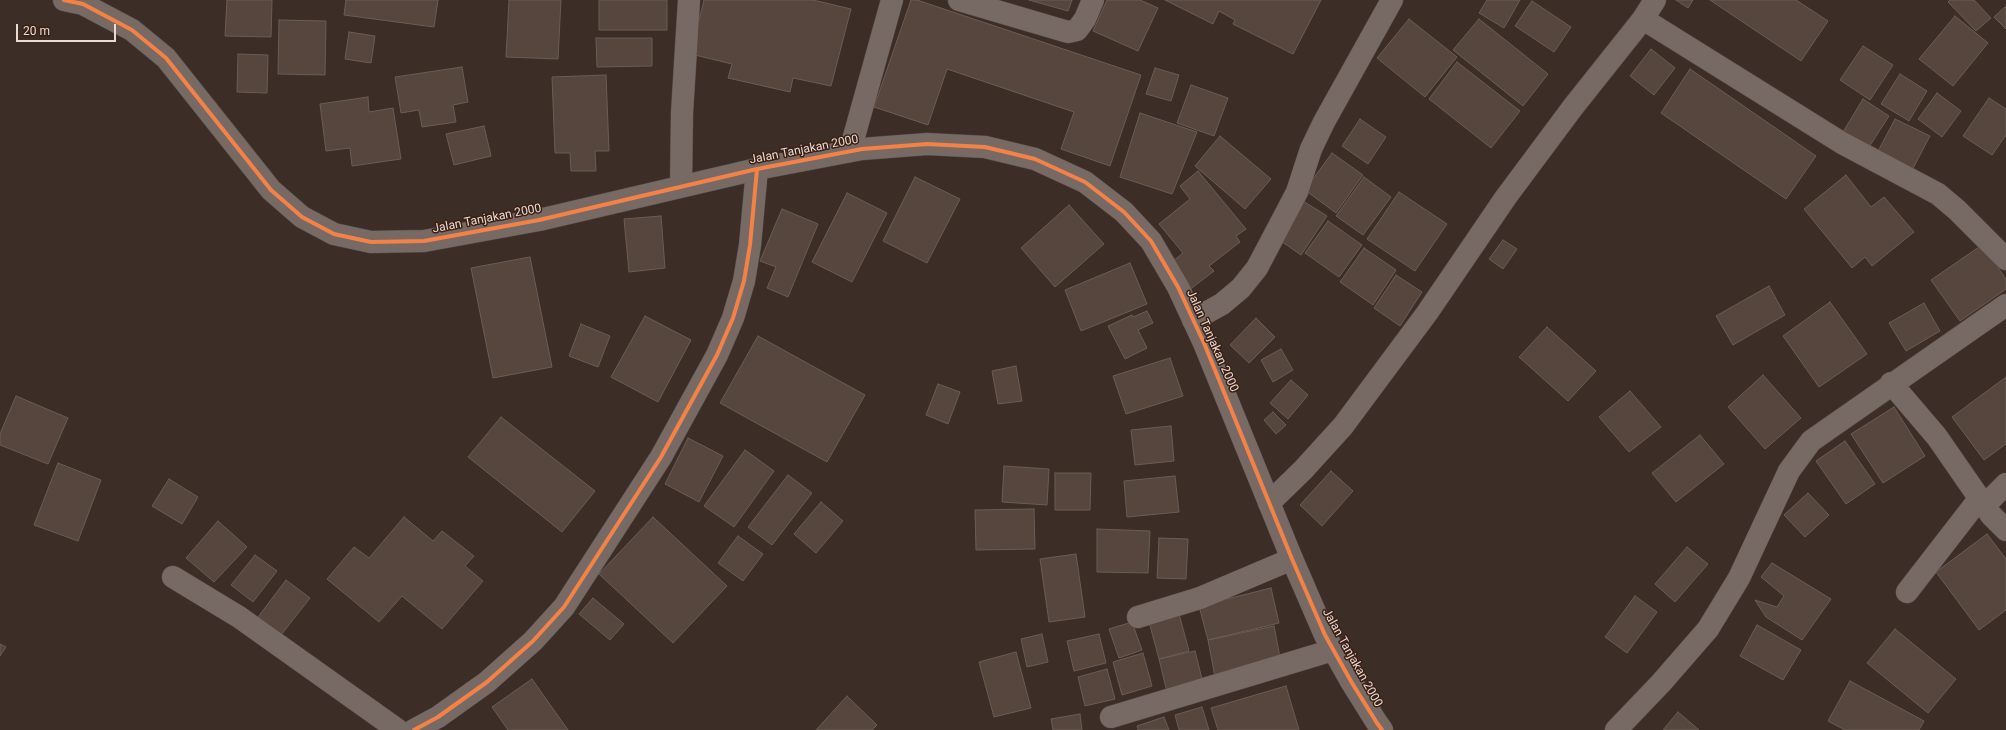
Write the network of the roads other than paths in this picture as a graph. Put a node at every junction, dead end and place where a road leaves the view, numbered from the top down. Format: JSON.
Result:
{"nodes":[{"id":1,"x":64,"y":0,"type":"edge"},
{"id":2,"x":689,"y":0,"type":"edge"},
{"id":3,"x":892,"y":0,"type":"edge"},
{"id":4,"x":959,"y":0,"type":"edge"},
{"id":5,"x":1093,"y":0,"type":"edge"},
{"id":6,"x":1392,"y":0,"type":"edge"},
{"id":7,"x":1655,"y":0,"type":"edge"},
{"id":8,"x":1643,"y":19,"type":"junction"},
{"id":9,"x":850,"y":151,"type":"junction"},
{"id":10,"x":757,"y":169,"type":"junction"},
{"id":11,"x":681,"y":186,"type":"junction"},
{"id":12,"x":2006,"y":259,"type":"edge"},
{"id":13,"x":2006,"y":305,"type":"edge"},
{"id":14,"x":1193,"y":320,"type":"junction"},
{"id":15,"x":1891,"y":384,"type":"junction"},
{"id":16,"x":2006,"y":484,"type":"edge"},
{"id":17,"x":1982,"y":502,"type":"junction"},
{"id":18,"x":1269,"y":503,"type":"junction"},
{"id":19,"x":2006,"y":530,"type":"edge"},
{"id":20,"x":1292,"y":559,"type":"junction"},
{"id":21,"x":173,"y":577,"type":"dead end"},
{"id":22,"x":1908,"y":592,"type":"dead end"},
{"id":23,"x":1138,"y":617,"type":"dead end"},
{"id":24,"x":1333,"y":650,"type":"junction"},
{"id":25,"x":1111,"y":717,"type":"dead end"},
{"id":26,"x":1375,"y":728,"type":"edge"},
{"id":27,"x":398,"y":730,"type":"edge"},
{"id":28,"x":414,"y":730,"type":"edge"},
{"id":29,"x":1616,"y":730,"type":"edge"}],
"edges":[{"from":1,"to":11,"type":"street","name":"Jalan Tanjakan 2000"},
{"from":2,"to":11,"type":"street"},
{"from":3,"to":9,"type":"street"},
{"from":4,"to":5,"type":"street"},
{"from":6,"to":14,"type":"street"},
{"from":7,"to":8,"type":"street"},
{"from":8,"to":12,"type":"street"},
{"from":8,"to":18,"type":"street"},
{"from":9,"to":10,"type":"street","name":"Jalan Tanjakan 2000"},
{"from":9,"to":14,"type":"street","name":"Jalan Tanjakan 2000"},
{"from":10,"to":11,"type":"street","name":"Jalan Tanjakan 2000"},
{"from":10,"to":28,"type":"street"},
{"from":13,"to":15,"type":"street"},
{"from":14,"to":18,"type":"street","name":"Jalan Tanjakan 2000"},
{"from":15,"to":17,"type":"street"},
{"from":15,"to":29,"type":"street"},
{"from":16,"to":17,"type":"street"},
{"from":17,"to":19,"type":"street"},
{"from":17,"to":22,"type":"street"},
{"from":18,"to":20,"type":"street","name":"Jalan Tanjakan 2000"},
{"from":20,"to":23,"type":"street"},
{"from":20,"to":24,"type":"street","name":"Jalan Tanjakan 2000"},
{"from":21,"to":27,"type":"street"},
{"from":24,"to":25,"type":"street"},
{"from":24,"to":26,"type":"street","name":"Jalan Tanjakan 2000"}]}
